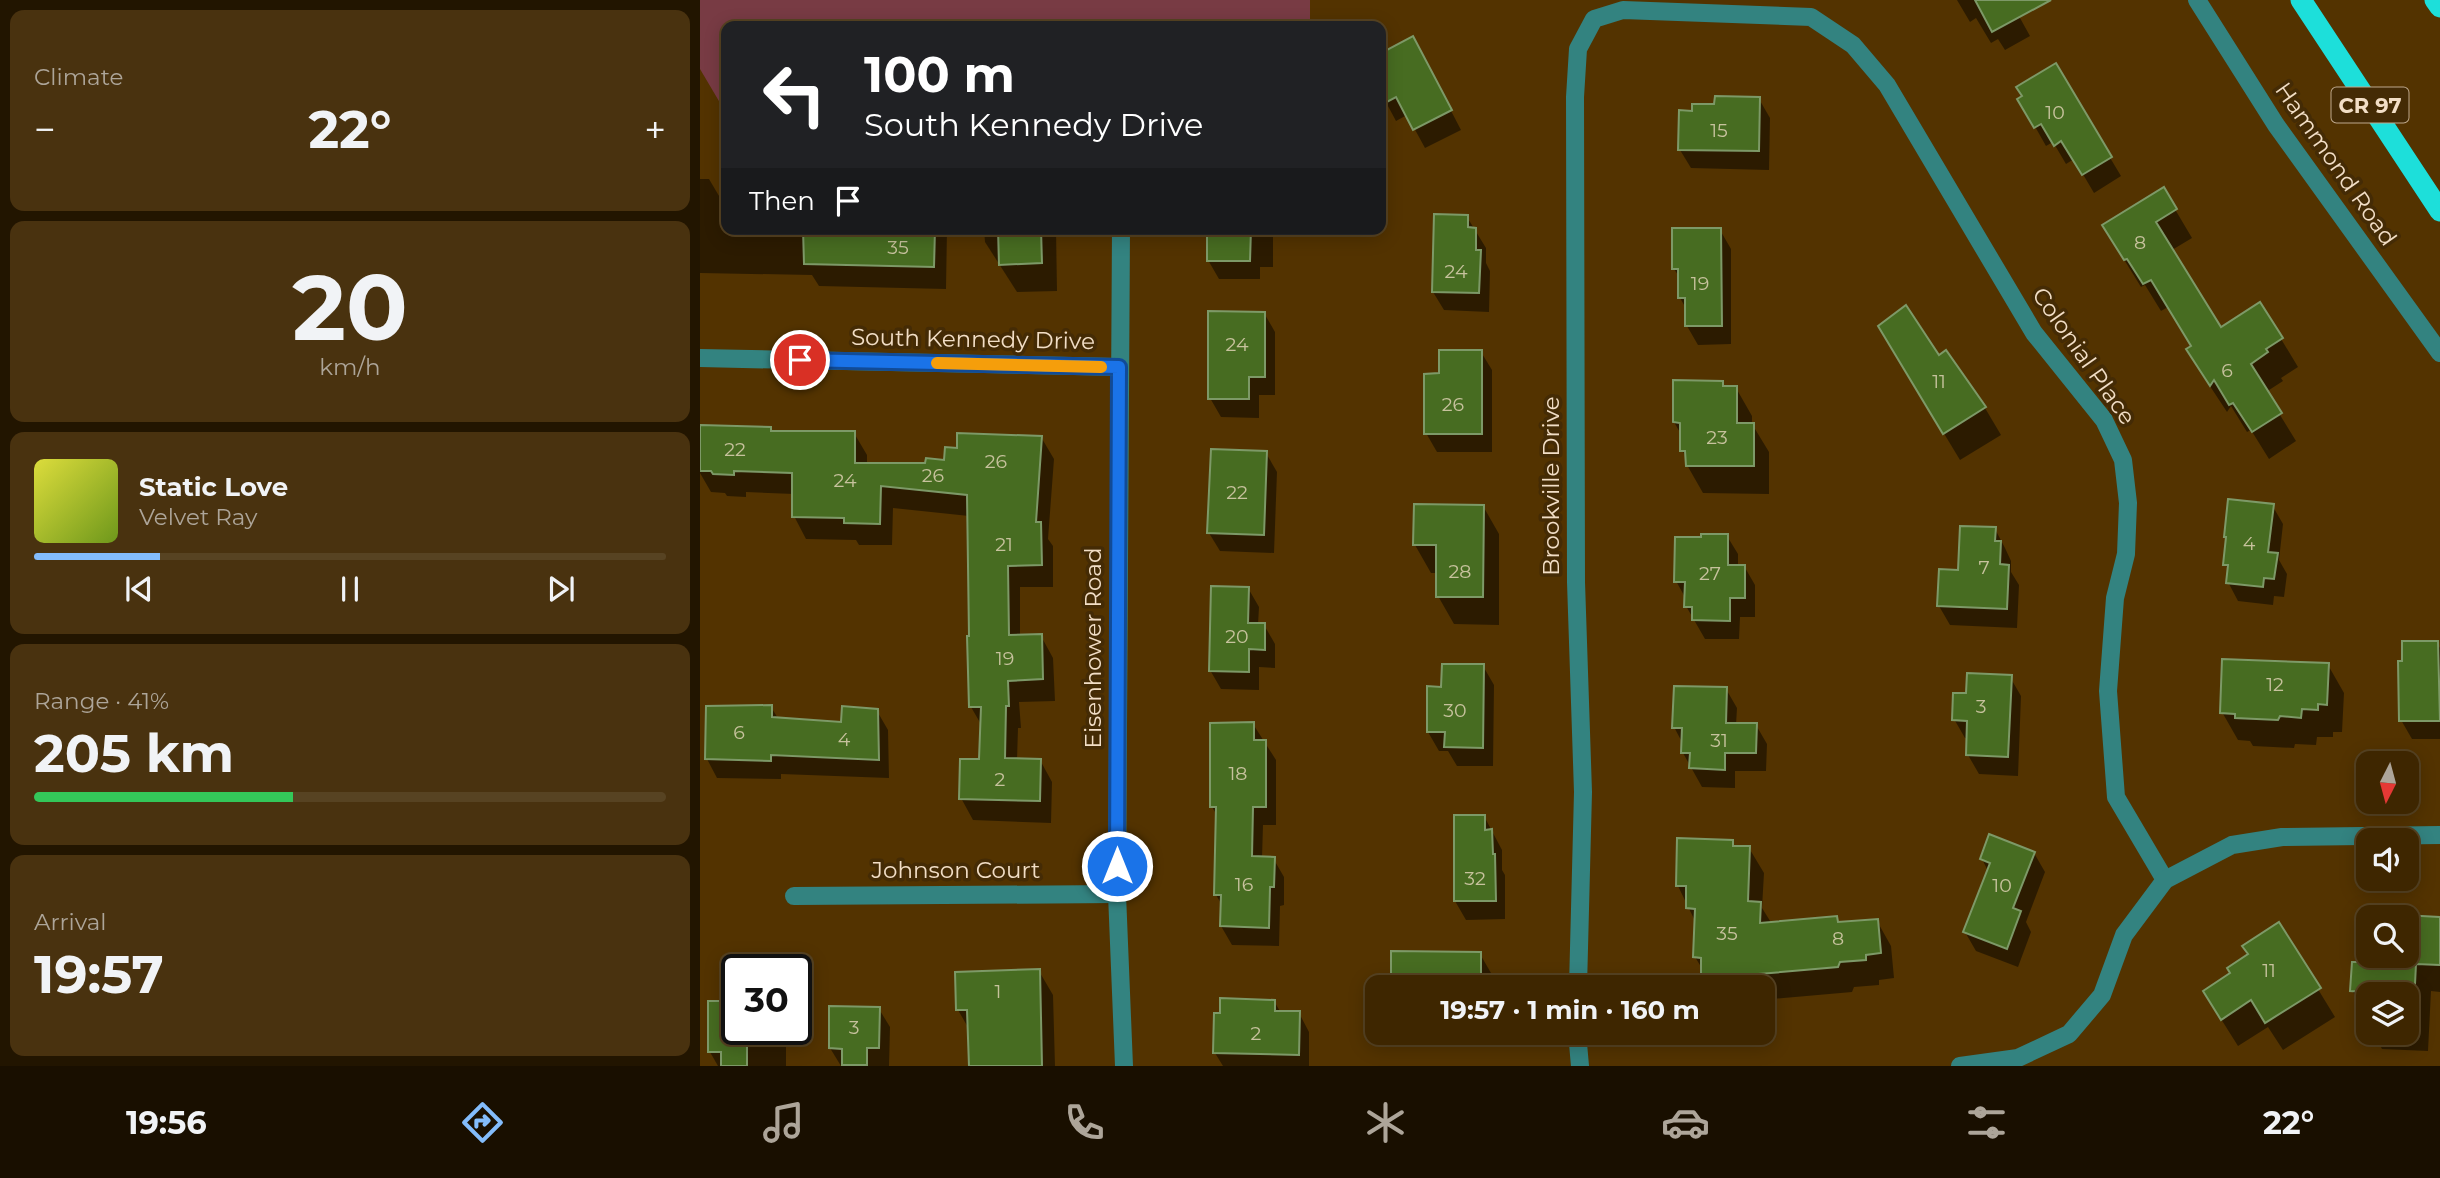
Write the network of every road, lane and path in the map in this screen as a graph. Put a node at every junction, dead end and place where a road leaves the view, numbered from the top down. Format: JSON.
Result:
{"nodes":[{"id":1,"x":2197,"y":0,"type":"edge"},
{"id":2,"x":2301,"y":0,"type":"edge"},
{"id":3,"x":2435,"y":0,"type":"edge"},
{"id":4,"x":2440,"y":7,"type":"edge"},
{"id":5,"x":1623,"y":10,"type":"joint"},
{"id":6,"x":2440,"y":211,"type":"edge"},
{"id":7,"x":1121,"y":235,"type":"edge"},
{"id":8,"x":2440,"y":353,"type":"edge"},
{"id":9,"x":700,"y":358,"type":"edge"},
{"id":10,"x":1119,"y":367,"type":"junction"},
{"id":11,"x":2440,"y":835,"type":"edge"},
{"id":12,"x":2165,"y":880,"type":"junction"},
{"id":13,"x":1117,"y":894,"type":"junction"},
{"id":14,"x":794,"y":895,"type":"dead end"},
{"id":15,"x":1578,"y":975,"type":"edge"},
{"id":16,"x":1578,"y":1045,"type":"edge"},
{"id":17,"x":1124,"y":1066,"type":"edge"},
{"id":18,"x":1580,"y":1066,"type":"edge"},
{"id":19,"x":1960,"y":1066,"type":"edge"}],
"edges":[{"from":1,"to":8,"type":"street","name":"Hammond Road"},
{"from":2,"to":6,"type":"highway","number":"CR 97"},
{"from":3,"to":4,"type":"highway"},
{"from":5,"to":12,"type":"street","name":"Colonial Place"},
{"from":5,"to":15,"type":"street","name":"Brookville Drive"},
{"from":7,"to":10,"type":"street","name":"Eisenhower Road"},
{"from":9,"to":10,"type":"street","name":"South Kennedy Drive"},
{"from":10,"to":13,"type":"street","name":"Eisenhower Road"},
{"from":11,"to":12,"type":"street"},
{"from":12,"to":19,"type":"street"},
{"from":13,"to":14,"type":"street","name":"Johnson Court"},
{"from":13,"to":17,"type":"street","name":"Eisenhower Road"},
{"from":16,"to":18,"type":"street"}]}
